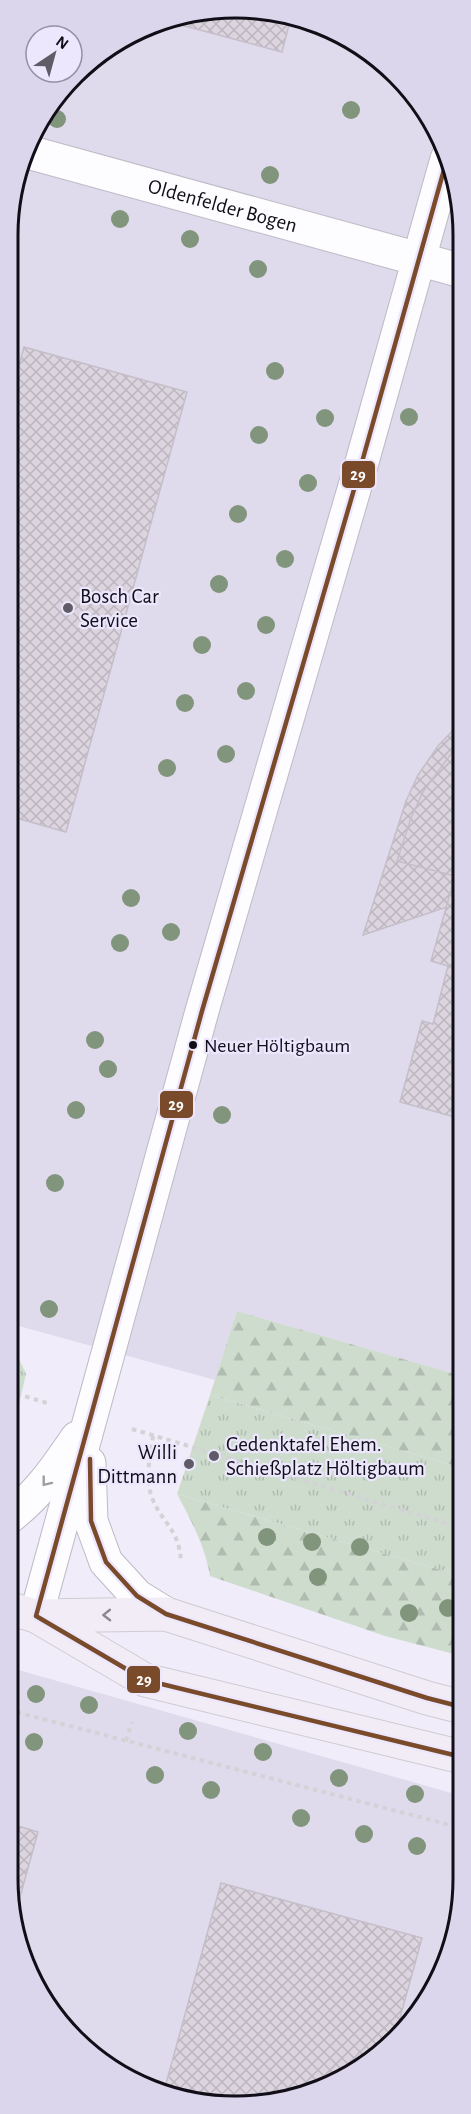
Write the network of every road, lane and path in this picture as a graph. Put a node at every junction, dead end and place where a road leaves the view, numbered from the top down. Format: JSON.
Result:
{"nodes":[{"id":1,"x":34,"y":154,"type":"edge"},
{"id":2,"x":443,"y":172,"type":"edge"},
{"id":3,"x":420,"y":259,"type":"junction"},
{"id":4,"x":453,"y":268,"type":"edge"},
{"id":5,"x":91,"y":1417,"type":"junction"},
{"id":6,"x":153,"y":1436,"type":"junction"},
{"id":7,"x":18,"y":1510,"type":"edge"},
{"id":8,"x":453,"y":1525,"type":"edge"},
{"id":9,"x":182,"y":1562,"type":"dead end"},
{"id":10,"x":22,"y":1612,"type":"edge"},
{"id":11,"x":166,"y":1614,"type":"junction"},
{"id":12,"x":453,"y":1705,"type":"edge"},
{"id":13,"x":18,"y":1713,"type":"edge"},
{"id":14,"x":132,"y":1722,"type":"dead end"},
{"id":15,"x":126,"y":1741,"type":"junction"},
{"id":16,"x":453,"y":1755,"type":"edge"},
{"id":17,"x":453,"y":1826,"type":"edge"}],
"edges":[{"from":1,"to":3,"type":"street","name":"Oldenfelder Bogen"},
{"from":2,"to":3,"type":"street"},
{"from":3,"to":4,"type":"street"},
{"from":3,"to":5,"type":"street"},
{"from":5,"to":6,"type":"path"},
{"from":5,"to":7,"type":"street","one_way":true},
{"from":5,"to":10,"type":"street"},
{"from":5,"to":11,"type":"street"},
{"from":6,"to":8,"type":"path"},
{"from":6,"to":9,"type":"path"},
{"from":11,"to":10,"type":"main road","one_way":true},
{"from":10,"to":16,"type":"main road"},
{"from":11,"to":12,"type":"main road"},
{"from":13,"to":15,"type":"path"},
{"from":14,"to":15,"type":"path"},
{"from":15,"to":17,"type":"path"}]}
